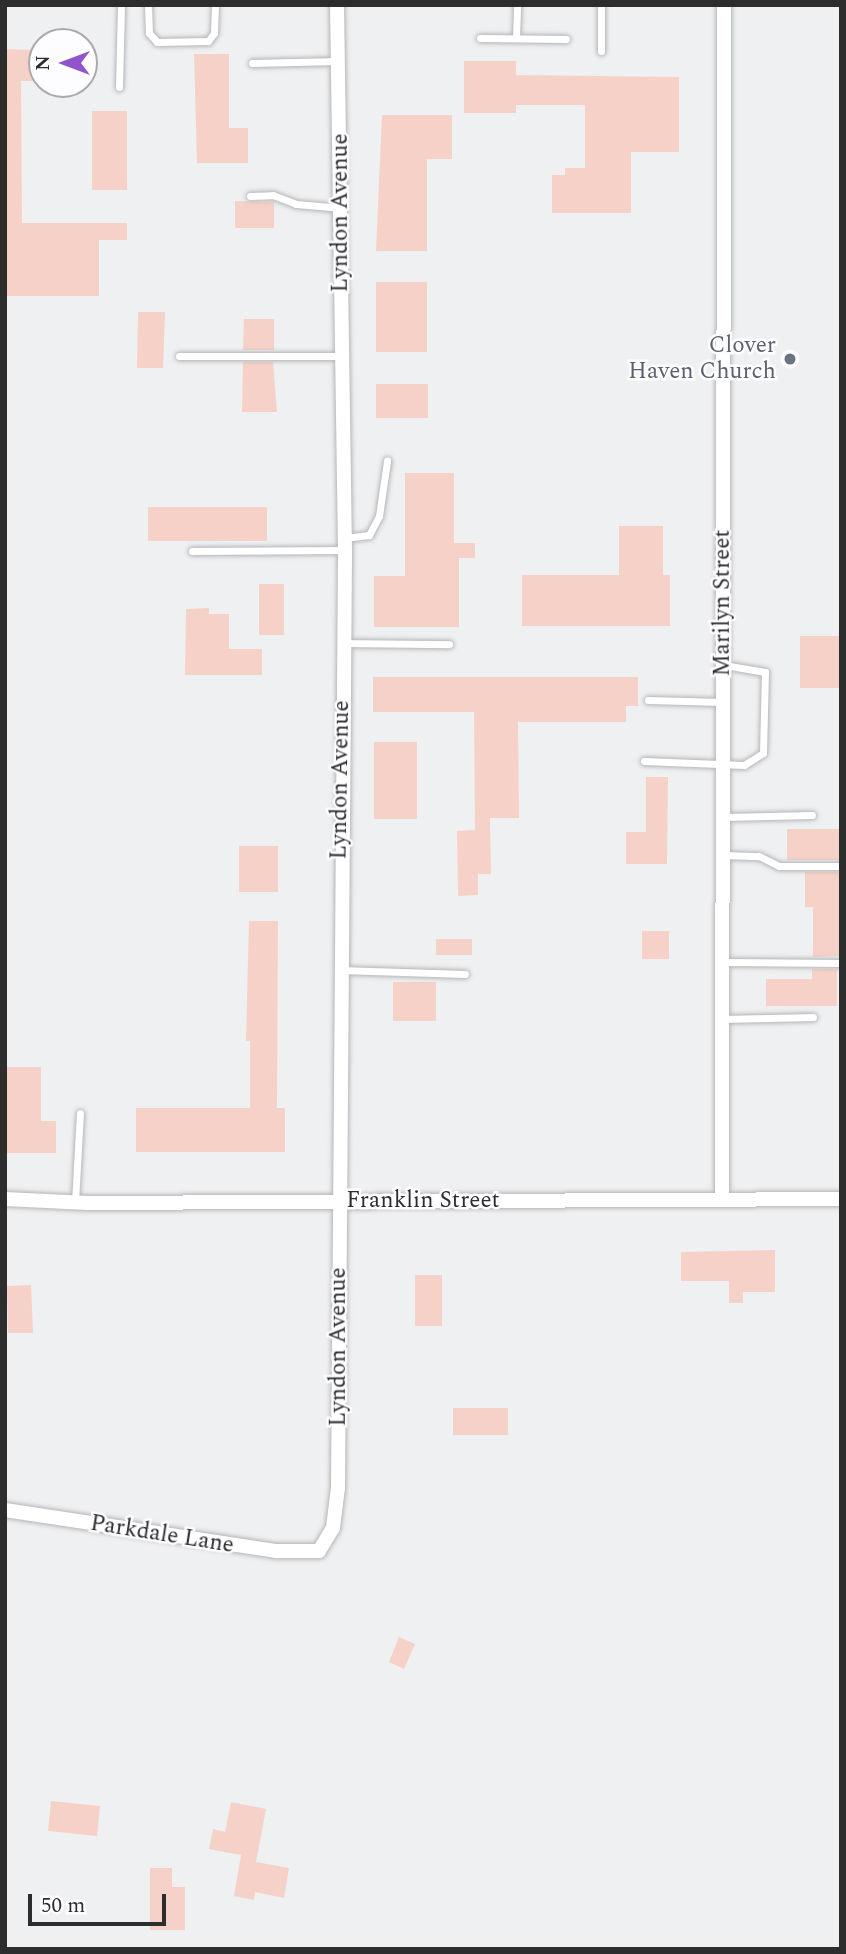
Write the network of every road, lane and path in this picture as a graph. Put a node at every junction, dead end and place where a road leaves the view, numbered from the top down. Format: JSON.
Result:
{"nodes":[{"id":1,"x":121,"y":5,"type":"edge"},
{"id":2,"x":148,"y":5,"type":"edge"},
{"id":3,"x":215,"y":5,"type":"edge"},
{"id":4,"x":338,"y":5,"type":"edge"},
{"id":5,"x":517,"y":5,"type":"edge"},
{"id":6,"x":601,"y":5,"type":"edge"},
{"id":7,"x":724,"y":5,"type":"edge"},
{"id":8,"x":480,"y":38,"type":"dead end"},
{"id":9,"x":516,"y":38,"type":"junction"},
{"id":10,"x":566,"y":39,"type":"dead end"},
{"id":11,"x":601,"y":51,"type":"dead end"},
{"id":12,"x":339,"y":61,"type":"junction"},
{"id":13,"x":252,"y":63,"type":"dead end"},
{"id":14,"x":119,"y":88,"type":"dead end"},
{"id":15,"x":250,"y":196,"type":"dead end"},
{"id":16,"x":343,"y":208,"type":"junction"},
{"id":17,"x":179,"y":356,"type":"dead end"},
{"id":18,"x":341,"y":356,"type":"junction"},
{"id":19,"x":387,"y":461,"type":"dead end"},
{"id":20,"x":345,"y":544,"type":"junction"},
{"id":21,"x":192,"y":551,"type":"dead end"},
{"id":22,"x":344,"y":643,"type":"junction"},
{"id":23,"x":449,"y":645,"type":"dead end"},
{"id":24,"x":723,"y":665,"type":"junction"},
{"id":25,"x":648,"y":700,"type":"dead end"},
{"id":26,"x":723,"y":702,"type":"junction"},
{"id":27,"x":644,"y":761,"type":"dead end"},
{"id":28,"x":723,"y":765,"type":"junction"},
{"id":29,"x":812,"y":814,"type":"dead end"},
{"id":30,"x":724,"y":817,"type":"junction"},
{"id":31,"x":724,"y":855,"type":"junction"},
{"id":32,"x":841,"y":866,"type":"edge"},
{"id":33,"x":724,"y":962,"type":"junction"},
{"id":34,"x":841,"y":963,"type":"edge"},
{"id":35,"x":339,"y":970,"type":"junction"},
{"id":36,"x":466,"y":974,"type":"dead end"},
{"id":37,"x":813,"y":1017,"type":"dead end"},
{"id":38,"x":723,"y":1020,"type":"junction"},
{"id":39,"x":80,"y":1113,"type":"dead end"},
{"id":40,"x":5,"y":1199,"type":"edge"},
{"id":41,"x":841,"y":1199,"type":"edge"},
{"id":42,"x":340,"y":1200,"type":"junction"},
{"id":43,"x":722,"y":1200,"type":"junction"},
{"id":44,"x":75,"y":1203,"type":"junction"},
{"id":45,"x":5,"y":1510,"type":"edge"},
{"id":46,"x":319,"y":1551,"type":"joint"}],
"edges":[{"from":1,"to":14,"type":"lane"},
{"from":2,"to":3,"type":"lane"},
{"from":4,"to":12,"type":"street","name":"Lyndon Avenue"},
{"from":5,"to":9,"type":"lane"},
{"from":6,"to":11,"type":"lane"},
{"from":7,"to":24,"type":"street","name":"Marilyn Street"},
{"from":8,"to":9,"type":"lane"},
{"from":9,"to":10,"type":"lane"},
{"from":12,"to":13,"type":"lane"},
{"from":12,"to":16,"type":"street","name":"Lyndon Avenue"},
{"from":15,"to":16,"type":"lane"},
{"from":16,"to":18,"type":"street","name":"Lyndon Avenue"},
{"from":17,"to":18,"type":"lane"},
{"from":18,"to":20,"type":"street","name":"Lyndon Avenue"},
{"from":19,"to":20,"type":"lane"},
{"from":20,"to":21,"type":"lane"},
{"from":20,"to":22,"type":"street","name":"Lyndon Avenue"},
{"from":22,"to":23,"type":"lane"},
{"from":22,"to":35,"type":"street","name":"Lyndon Avenue"},
{"from":24,"to":26,"type":"street","name":"Marilyn Street"},
{"from":24,"to":28,"type":"lane"},
{"from":25,"to":26,"type":"lane"},
{"from":26,"to":28,"type":"street","name":"Marilyn Street"},
{"from":27,"to":28,"type":"lane"},
{"from":28,"to":30,"type":"street","name":"Marilyn Street"},
{"from":29,"to":30,"type":"lane"},
{"from":30,"to":31,"type":"street","name":"Marilyn Street"},
{"from":31,"to":32,"type":"lane"},
{"from":31,"to":33,"type":"street","name":"Marilyn Street"},
{"from":33,"to":34,"type":"lane"},
{"from":33,"to":38,"type":"street","name":"Marilyn Street"},
{"from":35,"to":36,"type":"lane"},
{"from":35,"to":42,"type":"street","name":"Lyndon Avenue"},
{"from":37,"to":38,"type":"lane"},
{"from":38,"to":43,"type":"street","name":"Marilyn Street"},
{"from":39,"to":44,"type":"lane"},
{"from":40,"to":44,"type":"street","name":"Franklin Street"},
{"from":41,"to":43,"type":"street","name":"Franklin Street"},
{"from":42,"to":43,"type":"street","name":"Franklin Street"},
{"from":42,"to":44,"type":"street","name":"Franklin Street"},
{"from":42,"to":46,"type":"street","name":"Lyndon Avenue"},
{"from":45,"to":46,"type":"street","name":"Parkdale Lane"}]}
